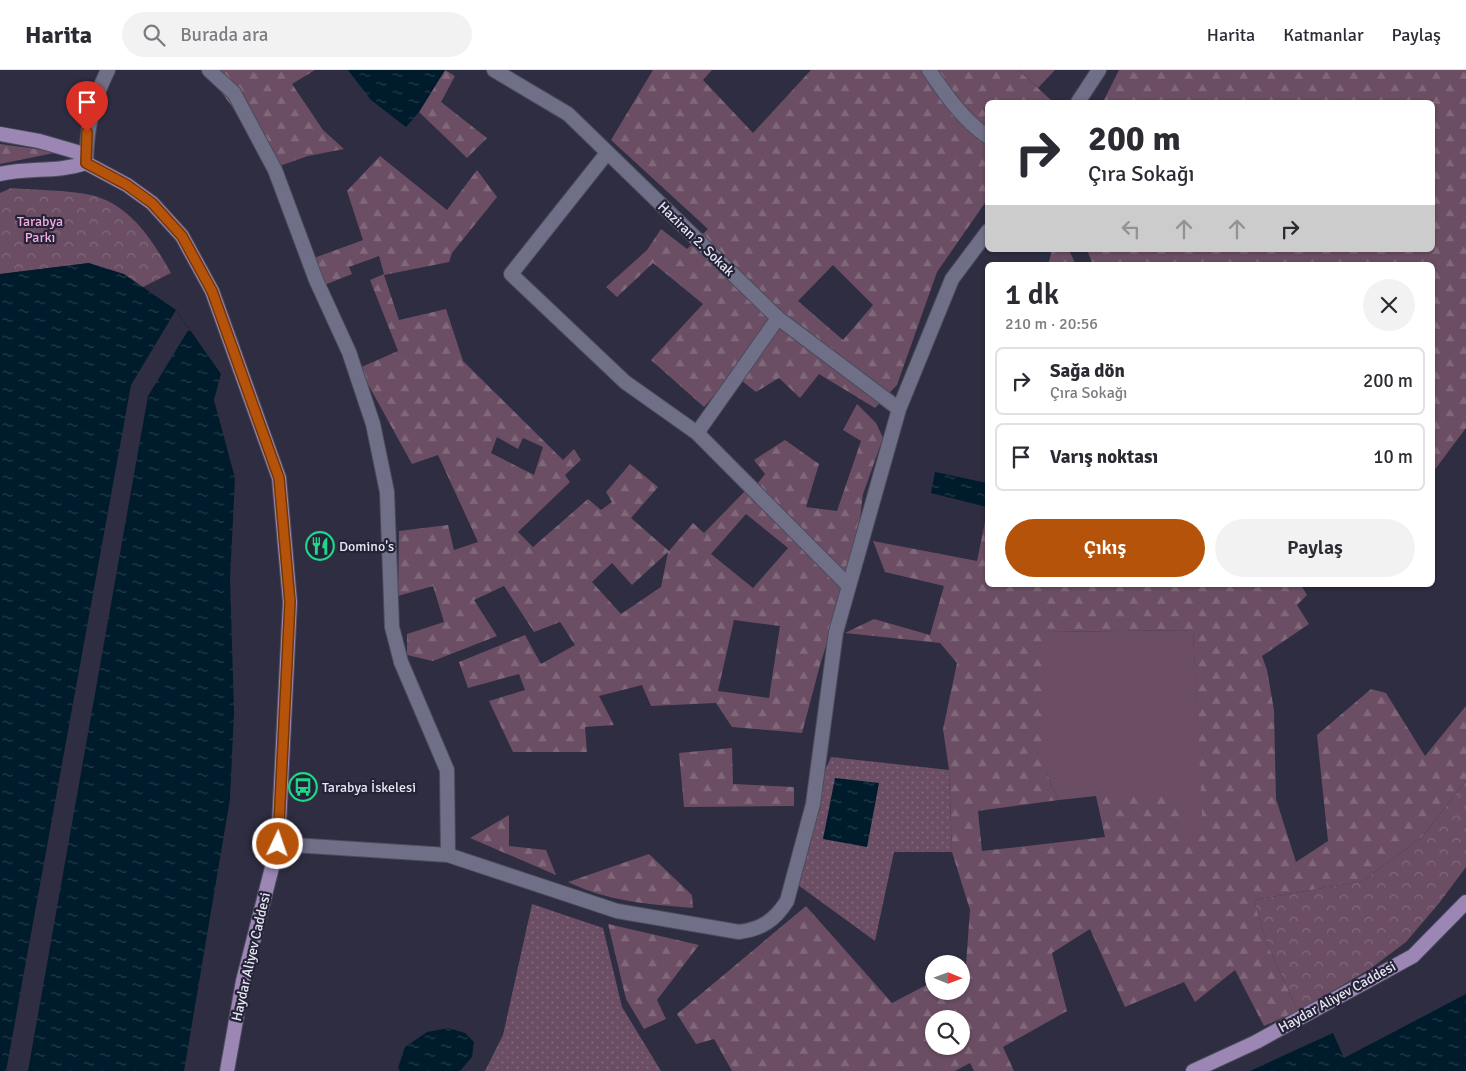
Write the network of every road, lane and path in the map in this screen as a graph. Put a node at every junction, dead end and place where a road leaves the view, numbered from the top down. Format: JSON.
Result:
{"nodes":[{"id":1,"x":108,"y":70,"type":"edge"},
{"id":2,"x":209,"y":70,"type":"edge"},
{"id":3,"x":494,"y":70,"type":"edge"},
{"id":4,"x":930,"y":70,"type":"edge"},
{"id":5,"x":1099,"y":70,"type":"edge"},
{"id":6,"x":1079,"y":100,"type":"edge"},
{"id":7,"x":0,"y":134,"type":"edge"},
{"id":8,"x":985,"y":136,"type":"edge"},
{"id":9,"x":607,"y":153,"type":"junction"},
{"id":10,"x":86,"y":163,"type":"junction"},
{"id":11,"x":0,"y":174,"type":"edge"},
{"id":12,"x":985,"y":235,"type":"edge"},
{"id":13,"x":778,"y":318,"type":"junction"},
{"id":14,"x":899,"y":409,"type":"junction"},
{"id":15,"x":697,"y":433,"type":"junction"},
{"id":16,"x":849,"y":586,"type":"junction"},
{"id":17,"x":278,"y":844,"type":"junction"},
{"id":18,"x":448,"y":855,"type":"junction"},
{"id":19,"x":1466,"y":902,"type":"edge"},
{"id":20,"x":226,"y":1071,"type":"edge"},
{"id":21,"x":1193,"y":1071,"type":"edge"}],
"edges":[{"from":1,"to":10,"type":"street"},
{"from":2,"to":18,"type":"street"},
{"from":3,"to":9,"type":"street","name":"Haziran 2. Sokak"},
{"from":4,"to":8,"type":"street"},
{"from":5,"to":6,"type":"street"},
{"from":7,"to":10,"type":"main road","name":"Haydar Aliyev Caddesi"},
{"from":9,"to":13,"type":"street","name":"Haziran 2. Sokak"},
{"from":9,"to":15,"type":"street"},
{"from":10,"to":11,"type":"main road"},
{"from":10,"to":17,"type":"main road","name":"Haydar Aliyev Caddesi"},
{"from":12,"to":14,"type":"street"},
{"from":13,"to":14,"type":"street","name":"Haziran 2. Sokak"},
{"from":13,"to":15,"type":"street"},
{"from":14,"to":16,"type":"street"},
{"from":15,"to":16,"type":"street"},
{"from":16,"to":18,"type":"street"},
{"from":17,"to":18,"type":"street"},
{"from":17,"to":20,"type":"main road","name":"Haydar Aliyev Caddesi"},
{"from":19,"to":21,"type":"main road","name":"Haydar Aliyev Caddesi"}]}
